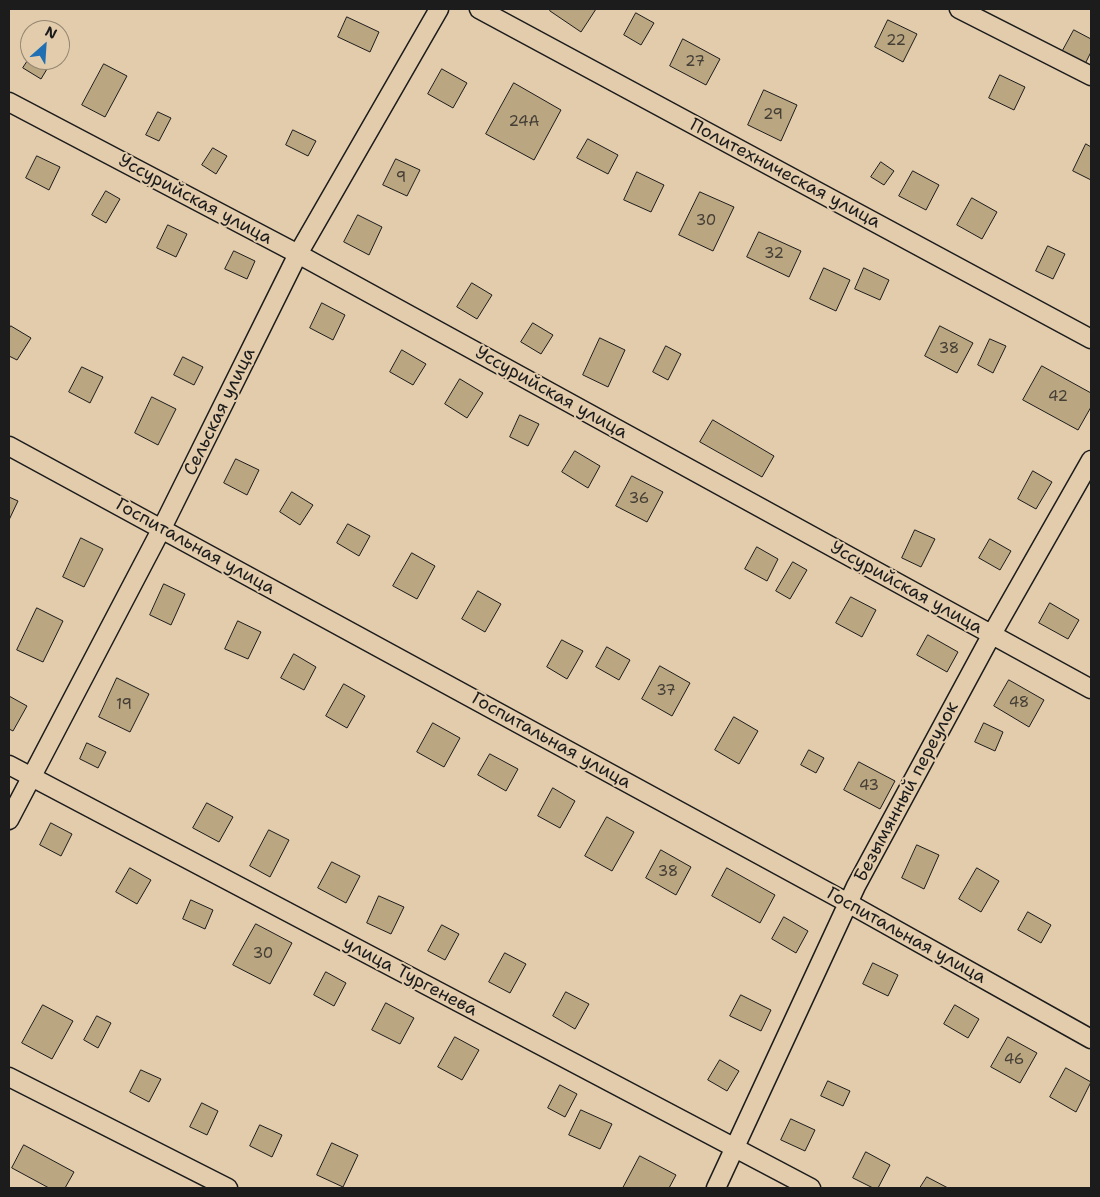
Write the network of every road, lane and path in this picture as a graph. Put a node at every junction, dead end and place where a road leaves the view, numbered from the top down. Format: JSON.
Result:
{"nodes":[{"id":1,"x":439,"y":9,"type":"edge"},
{"id":2,"x":479,"y":9,"type":"edge"},
{"id":3,"x":959,"y":9,"type":"edge"},
{"id":4,"x":1091,"y":76,"type":"edge"},
{"id":5,"x":9,"y":102,"type":"edge"},
{"id":6,"x":298,"y":254,"type":"junction"},
{"id":7,"x":1091,"y":338,"type":"edge"},
{"id":8,"x":9,"y":446,"type":"edge"},
{"id":9,"x":1091,"y":460,"type":"edge"},
{"id":10,"x":162,"y":528,"type":"junction"},
{"id":11,"x":992,"y":634,"type":"junction"},
{"id":12,"x":1091,"y":689,"type":"edge"},
{"id":13,"x":9,"y":765,"type":"edge"},
{"id":14,"x":32,"y":778,"type":"junction"},
{"id":15,"x":9,"y":820,"type":"edge"},
{"id":16,"x":848,"y":903,"type":"junction"},
{"id":17,"x":1091,"y":1039,"type":"edge"},
{"id":18,"x":9,"y":1077,"type":"edge"},
{"id":19,"x":735,"y":1148,"type":"junction"},
{"id":20,"x":228,"y":1188,"type":"edge"},
{"id":21,"x":716,"y":1188,"type":"edge"},
{"id":22,"x":811,"y":1188,"type":"edge"}],
"edges":[{"from":1,"to":6,"type":"street","name":"Сельская улица"},
{"from":2,"to":7,"type":"street","name":"Политехническая улица"},
{"from":3,"to":4,"type":"street"},
{"from":5,"to":6,"type":"street","name":"Уссурийская улица"},
{"from":6,"to":10,"type":"street","name":"Сельская улица"},
{"from":6,"to":11,"type":"street","name":"Уссурийская улица"},
{"from":8,"to":10,"type":"street","name":"Госпитальная улица"},
{"from":9,"to":11,"type":"street","name":"Безымянный переулок"},
{"from":10,"to":14,"type":"street","name":"Сельская улица"},
{"from":10,"to":16,"type":"street","name":"Госпитальная улица"},
{"from":11,"to":12,"type":"street","name":"Уссурийская улица"},
{"from":11,"to":16,"type":"street","name":"Безымянный переулок"},
{"from":13,"to":14,"type":"street","name":"улица Тургенева"},
{"from":14,"to":15,"type":"street","name":"Сельская улица"},
{"from":14,"to":19,"type":"street","name":"улица Тургенева"},
{"from":16,"to":17,"type":"street","name":"Госпитальная улица"},
{"from":16,"to":19,"type":"street","name":"Безымянный переулок"},
{"from":18,"to":20,"type":"street"},
{"from":19,"to":21,"type":"street","name":"Безымянный переулок"},
{"from":19,"to":22,"type":"street","name":"улица Тургенева"}]}
